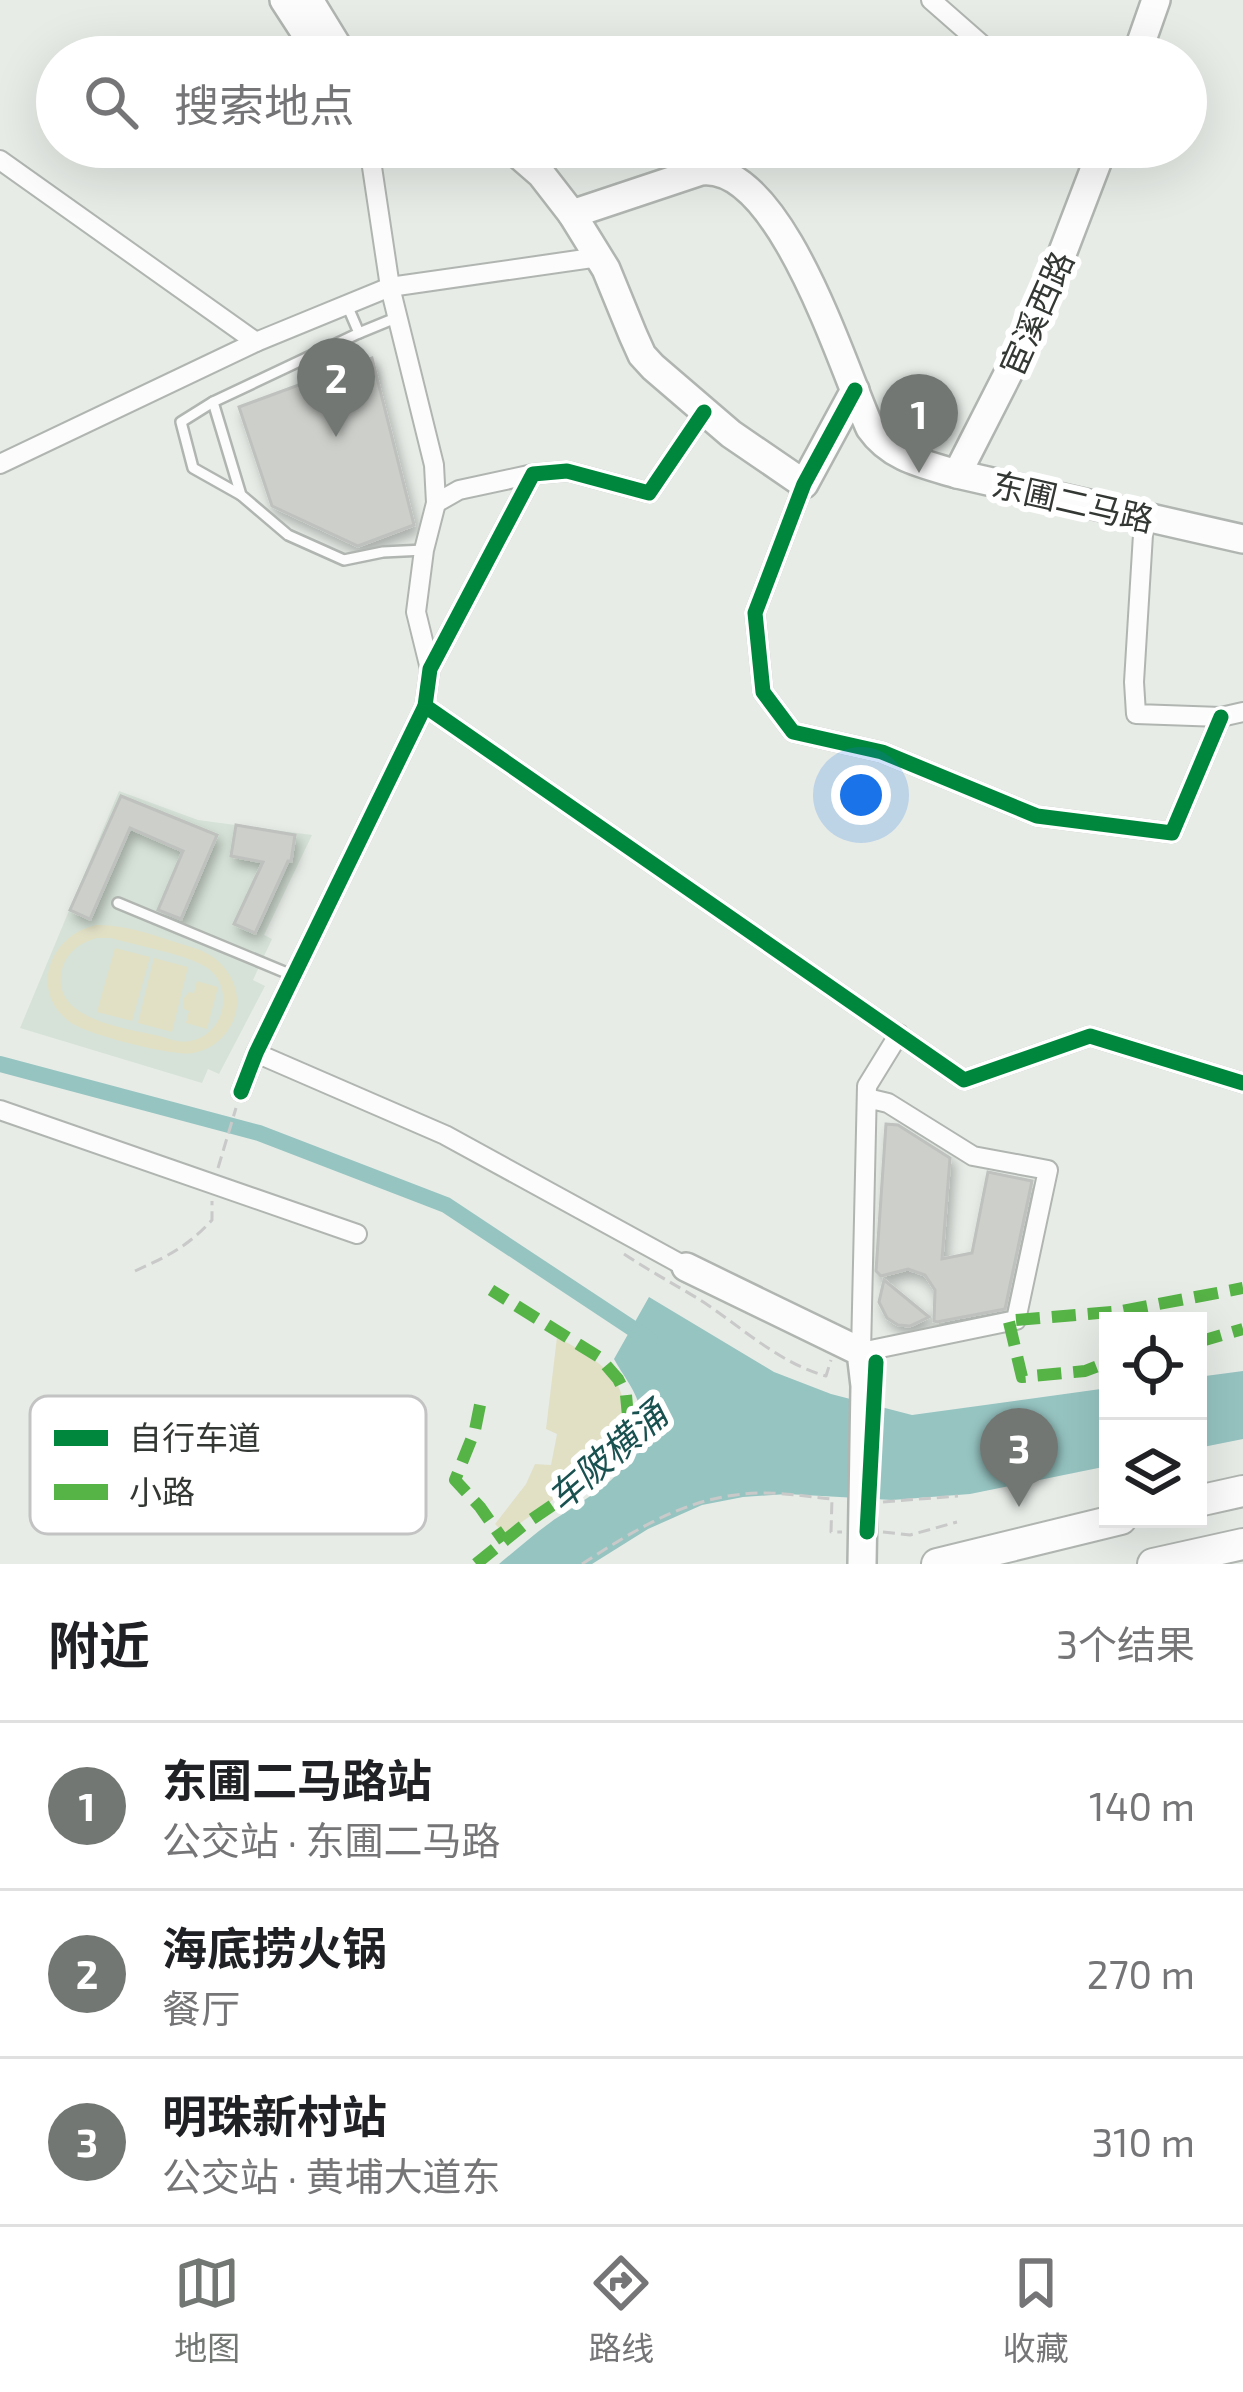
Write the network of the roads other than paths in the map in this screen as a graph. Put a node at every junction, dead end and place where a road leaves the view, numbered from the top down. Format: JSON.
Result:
{"nodes":[{"id":1,"x":284,"y":0,"type":"edge"},
{"id":2,"x":309,"y":0,"type":"edge"},
{"id":3,"x":931,"y":0,"type":"edge"},
{"id":4,"x":1156,"y":0,"type":"edge"},
{"id":5,"x":307,"y":36,"type":"edge"},
{"id":6,"x":331,"y":36,"type":"edge"},
{"id":7,"x":972,"y":36,"type":"edge"},
{"id":8,"x":1143,"y":36,"type":"edge"},
{"id":9,"x":0,"y":160,"type":"edge"},
{"id":10,"x":372,"y":168,"type":"edge"},
{"id":11,"x":534,"y":168,"type":"edge"},
{"id":12,"x":1095,"y":168,"type":"edge"},
{"id":13,"x":572,"y":214,"type":"junction"},
{"id":14,"x":599,"y":257,"type":"junction"},
{"id":15,"x":390,"y":287,"type":"junction"},
{"id":16,"x":347,"y":305,"type":"junction"},
{"id":17,"x":398,"y":317,"type":"junction"},
{"id":18,"x":358,"y":333,"type":"junction"},
{"id":19,"x":256,"y":341,"type":"junction"},
{"id":20,"x":855,"y":390,"type":"junction"},
{"id":21,"x":213,"y":402,"type":"junction"},
{"id":22,"x":704,"y":412,"type":"junction"},
{"id":23,"x":0,"y":464,"type":"edge"},
{"id":24,"x":957,"y":473,"type":"junction"},
{"id":25,"x":533,"y":474,"type":"junction"},
{"id":26,"x":804,"y":484,"type":"junction"},
{"id":27,"x":241,"y":495,"type":"junction"},
{"id":28,"x":436,"y":503,"type":"junction"},
{"id":29,"x":1144,"y":518,"type":"junction"},
{"id":30,"x":1243,"y":539,"type":"edge"},
{"id":31,"x":424,"y":550,"type":"junction"},
{"id":32,"x":430,"y":669,"type":"junction"},
{"id":33,"x":425,"y":706,"type":"junction"},
{"id":34,"x":1243,"y":712,"type":"edge"},
{"id":35,"x":1220,"y":717,"type":"junction"},
{"id":36,"x":118,"y":903,"type":"dead end"},
{"id":37,"x":294,"y":976,"type":"junction"},
{"id":38,"x":899,"y":1034,"type":"junction"},
{"id":39,"x":256,"y":1053,"type":"junction"},
{"id":40,"x":1243,"y":1083,"type":"edge"},
{"id":41,"x":241,"y":1093,"type":"road end"},
{"id":42,"x":866,"y":1098,"type":"junction"},
{"id":43,"x":0,"y":1110,"type":"edge"},
{"id":44,"x":357,"y":1234,"type":"dead end"},
{"id":45,"x":686,"y":1267,"type":"joint"},
{"id":46,"x":861,"y":1352,"type":"junction"},
{"id":47,"x":1243,"y":1491,"type":"edge"},
{"id":48,"x":1207,"y":1499,"type":"edge"},
{"id":49,"x":1099,"y":1524,"type":"edge"},
{"id":50,"x":1243,"y":1544,"type":"edge"},
{"id":51,"x":862,"y":1564,"type":"edge"},
{"id":52,"x":937,"y":1564,"type":"edge"},
{"id":53,"x":1153,"y":1564,"type":"edge"}],
"edges":[{"from":1,"to":5,"type":"street"},
{"from":2,"to":6,"type":"street"},
{"from":3,"to":7,"type":"street"},
{"from":4,"to":8,"type":"street"},
{"from":9,"to":19,"type":"street"},
{"from":10,"to":15,"type":"street"},
{"from":11,"to":13,"type":"street"},
{"from":12,"to":24,"type":"street","name":"宦溪西路"},
{"from":13,"to":14,"type":"street"},
{"from":13,"to":20,"type":"street","name":"东圃二马路"},
{"from":14,"to":15,"type":"street"},
{"from":14,"to":22,"type":"street"},
{"from":15,"to":16,"type":"street"},
{"from":15,"to":17,"type":"street"},
{"from":16,"to":18,"type":"lane"},
{"from":16,"to":19,"type":"street"},
{"from":17,"to":18,"type":"lane"},
{"from":17,"to":28,"type":"street"},
{"from":18,"to":21,"type":"lane"},
{"from":19,"to":23,"type":"street"},
{"from":20,"to":24,"type":"street","name":"东圃二马路"},
{"from":20,"to":26,"type":"street"},
{"from":21,"to":27,"type":"lane"},
{"from":21,"to":27,"type":"lane"},
{"from":22,"to":25,"type":"street"},
{"from":22,"to":26,"type":"street"},
{"from":24,"to":29,"type":"street","name":"东圃二马路"},
{"from":25,"to":28,"type":"street"},
{"from":25,"to":32,"type":"street"},
{"from":26,"to":35,"type":"street"},
{"from":27,"to":31,"type":"lane"},
{"from":28,"to":31,"type":"street"},
{"from":29,"to":30,"type":"street","name":"东圃二马路"},
{"from":29,"to":35,"type":"street"},
{"from":31,"to":32,"type":"street"},
{"from":32,"to":33,"type":"street"},
{"from":33,"to":37,"type":"street"},
{"from":33,"to":38,"type":"street"},
{"from":34,"to":35,"type":"street"},
{"from":36,"to":37,"type":"lane"},
{"from":37,"to":39,"type":"street"},
{"from":38,"to":40,"type":"street"},
{"from":38,"to":42,"type":"street"},
{"from":39,"to":41,"type":"street"},
{"from":39,"to":45,"type":"street"},
{"from":42,"to":46,"type":"street"},
{"from":42,"to":46,"type":"street"},
{"from":43,"to":44,"type":"street"},
{"from":45,"to":46,"type":"street"},
{"from":46,"to":51,"type":"street"},
{"from":47,"to":48,"type":"main road"},
{"from":49,"to":52,"type":"main road"},
{"from":50,"to":53,"type":"main road"}]}
